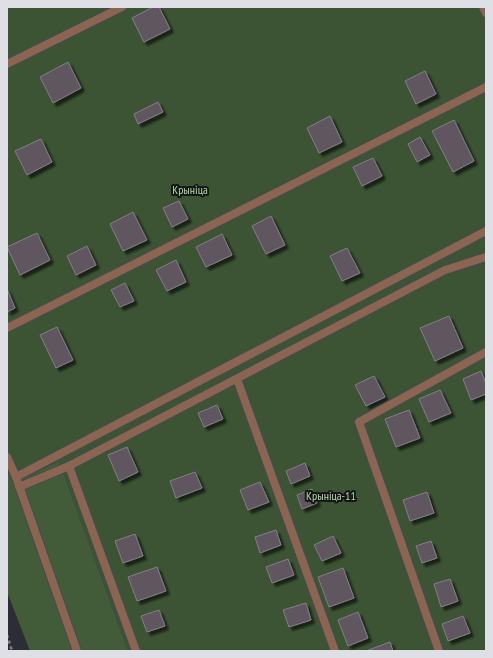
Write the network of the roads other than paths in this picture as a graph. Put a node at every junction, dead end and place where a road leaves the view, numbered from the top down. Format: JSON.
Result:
{"nodes":[{"id":1,"x":122,"y":7,"type":"edge"},
{"id":2,"x":483,"y":7,"type":"edge"},
{"id":3,"x":486,"y":13,"type":"edge"},
{"id":4,"x":7,"y":64,"type":"edge"},
{"id":5,"x":486,"y":87,"type":"edge"},
{"id":6,"x":486,"y":231,"type":"edge"},
{"id":7,"x":486,"y":257,"type":"edge"},
{"id":8,"x":7,"y":328,"type":"edge"},
{"id":9,"x":486,"y":352,"type":"edge"},
{"id":10,"x":237,"y":379,"type":"junction"},
{"id":11,"x":7,"y":457,"type":"edge"},
{"id":12,"x":69,"y":466,"type":"junction"},
{"id":13,"x":16,"y":477,"type":"junction"},
{"id":14,"x":19,"y":487,"type":"junction"},
{"id":15,"x":77,"y":651,"type":"edge"},
{"id":16,"x":136,"y":651,"type":"edge"},
{"id":17,"x":335,"y":651,"type":"edge"},
{"id":18,"x":439,"y":651,"type":"edge"}],
"edges":[{"from":1,"to":4,"type":"street"},
{"from":2,"to":3,"type":"street"},
{"from":5,"to":8,"type":"street"},
{"from":6,"to":13,"type":"street"},
{"from":7,"to":10,"type":"street"},
{"from":9,"to":18,"type":"street"},
{"from":10,"to":12,"type":"street"},
{"from":10,"to":17,"type":"street"},
{"from":11,"to":13,"type":"street"},
{"from":12,"to":14,"type":"street"},
{"from":12,"to":16,"type":"street"},
{"from":13,"to":14,"type":"street"},
{"from":14,"to":15,"type":"street"}]}
